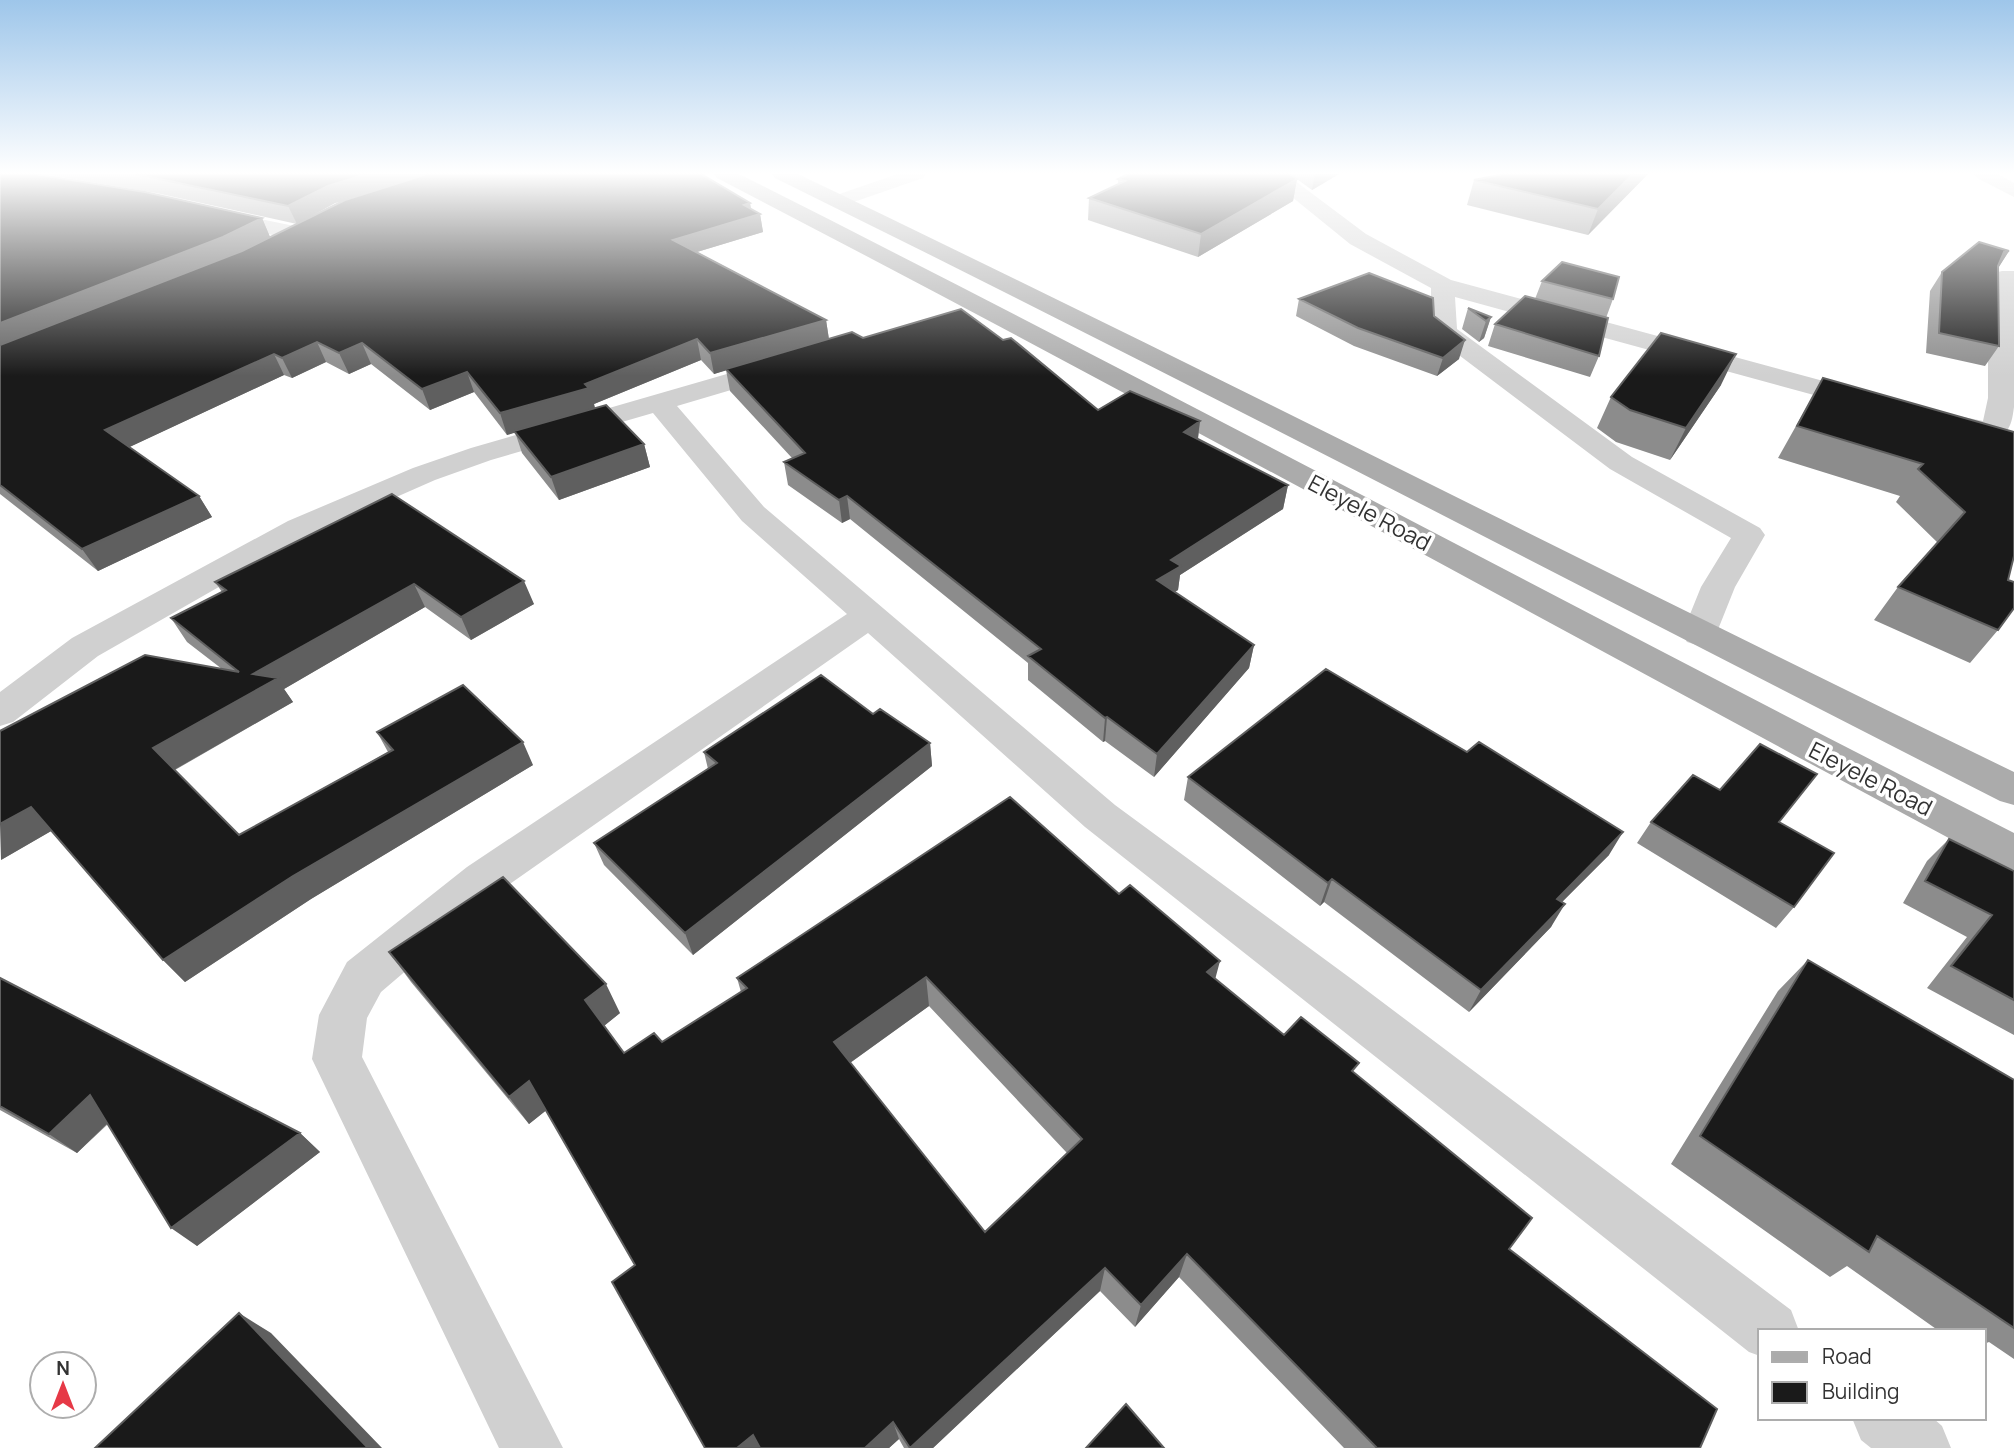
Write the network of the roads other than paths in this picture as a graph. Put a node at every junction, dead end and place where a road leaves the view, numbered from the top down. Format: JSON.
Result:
{"nodes":[{"id":1,"x":282,"y":242,"type":"edge"},
{"id":2,"x":856,"y":242,"type":"edge"},
{"id":3,"x":920,"y":242,"type":"edge"},
{"id":4,"x":1363,"y":242,"type":"edge"},
{"id":5,"x":270,"y":248,"type":"edge"},
{"id":6,"x":2014,"y":278,"type":"edge"},
{"id":7,"x":1443,"y":285,"type":"junction"},
{"id":8,"x":980,"y":305,"type":"junction"},
{"id":9,"x":940,"y":318,"type":"edge"},
{"id":10,"x":808,"y":358,"type":"edge"},
{"id":11,"x":658,"y":401,"type":"junction"},
{"id":12,"x":1888,"y":407,"type":"edge"},
{"id":13,"x":1914,"y":414,"type":"edge"},
{"id":14,"x":869,"y":616,"type":"junction"},
{"id":15,"x":1700,"y":634,"type":"junction"},
{"id":16,"x":0,"y":712,"type":"edge"},
{"id":17,"x":2014,"y":790,"type":"edge"},
{"id":18,"x":2014,"y":853,"type":"edge"},
{"id":19,"x":1767,"y":1329,"type":"edge"},
{"id":20,"x":1885,"y":1420,"type":"edge"},
{"id":21,"x":532,"y":1448,"type":"edge"},
{"id":22,"x":1920,"y":1448,"type":"edge"}],
"edges":[{"from":1,"to":5,"type":"street"},
{"from":2,"to":8,"type":"main road","name":"Eleyele Road"},
{"from":3,"to":15,"type":"main road","name":"Eleyele Road"},
{"from":4,"to":7,"type":"street"},
{"from":6,"to":13,"type":"street"},
{"from":7,"to":12,"type":"street"},
{"from":7,"to":15,"type":"street"},
{"from":8,"to":9,"type":"street"},
{"from":8,"to":18,"type":"main road","name":"Eleyele Road"},
{"from":10,"to":11,"type":"street"},
{"from":11,"to":14,"type":"street"},
{"from":11,"to":16,"type":"street"},
{"from":14,"to":19,"type":"street"},
{"from":14,"to":21,"type":"street"},
{"from":15,"to":17,"type":"main road","name":"Eleyele Road"},
{"from":20,"to":22,"type":"street"}]}
